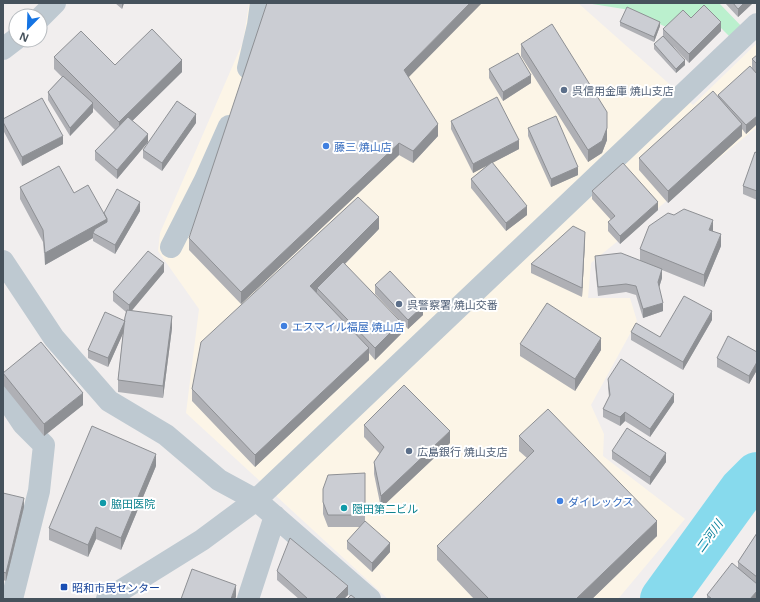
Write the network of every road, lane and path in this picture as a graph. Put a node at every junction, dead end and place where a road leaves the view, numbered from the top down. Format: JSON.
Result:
{"nodes":[{"id":1,"x":261,"y":3,"type":"edge"},
{"id":2,"x":757,"y":24,"type":"edge"},
{"id":3,"x":171,"y":247,"type":"dead end"},
{"id":4,"x":3,"y":262,"type":"edge"},
{"id":5,"x":3,"y":394,"type":"edge"},
{"id":6,"x":256,"y":500,"type":"junction"},
{"id":7,"x":275,"y":516,"type":"junction"},
{"id":8,"x":12,"y":599,"type":"edge"},
{"id":9,"x":107,"y":599,"type":"edge"},
{"id":10,"x":248,"y":599,"type":"edge"},
{"id":11,"x":370,"y":599,"type":"edge"}],
"edges":[{"from":1,"to":3,"type":"street"},
{"from":2,"to":6,"type":"street"},
{"from":4,"to":6,"type":"street"},
{"from":5,"to":8,"type":"street"},
{"from":6,"to":7,"type":"street"},
{"from":6,"to":9,"type":"street"},
{"from":7,"to":10,"type":"street"},
{"from":7,"to":11,"type":"street"}]}
